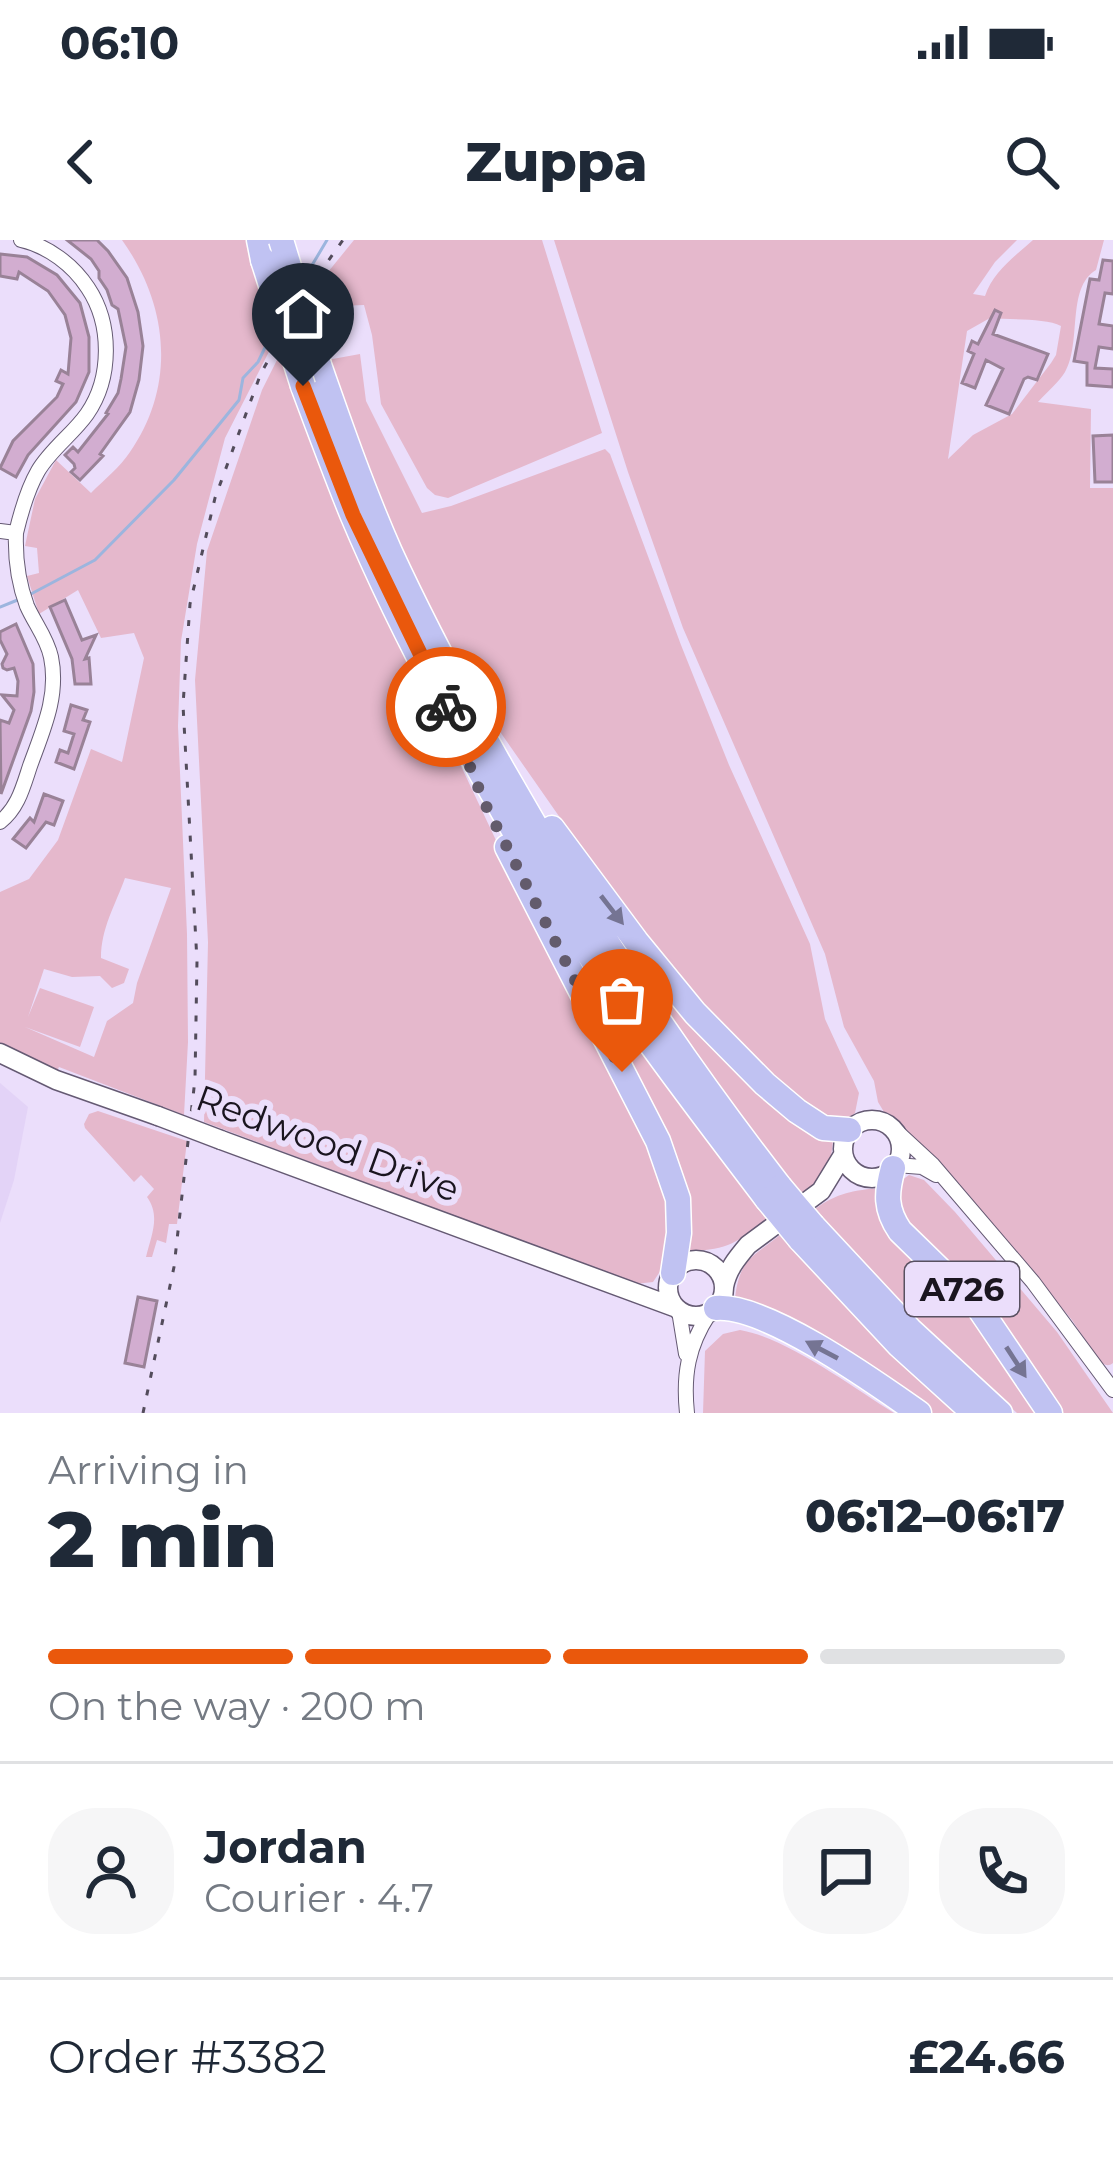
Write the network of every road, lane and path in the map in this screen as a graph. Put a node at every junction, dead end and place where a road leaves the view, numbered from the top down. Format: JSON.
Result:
{"nodes":[{"id":1,"x":21,"y":240,"type":"edge"},
{"id":2,"x":281,"y":240,"type":"edge"},
{"id":3,"x":261,"y":250,"type":"edge"},
{"id":4,"x":8,"y":532,"type":"edge"},
{"id":5,"x":461,"y":715,"type":"junction"},
{"id":6,"x":0,"y":822,"type":"edge"},
{"id":7,"x":0,"y":1053,"type":"edge"},
{"id":8,"x":893,"y":1130,"type":"junction"},
{"id":9,"x":846,"y":1143,"type":"junction"},
{"id":10,"x":886,"y":1170,"type":"junction"},
{"id":11,"x":945,"y":1181,"type":"junction"},
{"id":12,"x":821,"y":1191,"type":"junction"},
{"id":13,"x":807,"y":1232,"type":"junction"},
{"id":14,"x":748,"y":1245,"type":"junction"},
{"id":15,"x":700,"y":1260,"type":"junction"},
{"id":16,"x":671,"y":1276,"type":"junction"},
{"id":17,"x":635,"y":1291,"type":"junction"},
{"id":18,"x":716,"y":1303,"type":"junction"},
{"id":19,"x":676,"y":1309,"type":"junction"},
{"id":20,"x":688,"y":1359,"type":"junction"},
{"id":21,"x":1110,"y":1381,"type":"edge"},
{"id":22,"x":688,"y":1413,"type":"edge"},
{"id":23,"x":919,"y":1413,"type":"edge"},
{"id":24,"x":974,"y":1413,"type":"edge"},
{"id":25,"x":1000,"y":1413,"type":"edge"},
{"id":26,"x":1050,"y":1413,"type":"edge"}],
"edges":[{"from":1,"to":4,"type":"street"},
{"from":2,"to":5,"type":"highway","number":"A726","bridge":true},
{"from":3,"to":5,"type":"highway","number":"A726","bridge":true},
{"from":4,"to":6,"type":"street"},
{"from":5,"to":9,"type":"highway","number":"A726","one_way":true},
{"from":5,"to":13,"type":"highway","number":"A726","bridge":true},
{"from":5,"to":16,"type":"highway","number":"A726"},
{"from":7,"to":17,"type":"street","name":"Redwood Drive","bridge":true},
{"from":8,"to":9,"type":"street"},
{"from":8,"to":10,"type":"street"},
{"from":8,"to":11,"type":"street"},
{"from":9,"to":10,"type":"street"},
{"from":9,"to":12,"type":"street"},
{"from":10,"to":11,"type":"street"},
{"from":10,"to":12,"type":"street"},
{"from":10,"to":26,"type":"highway","number":"A726","one_way":true},
{"from":11,"to":21,"type":"street"},
{"from":12,"to":14,"type":"street"},
{"from":13,"to":24,"type":"highway","number":"A726"},
{"from":13,"to":25,"type":"highway","number":"A726"},
{"from":14,"to":15,"type":"street"},
{"from":14,"to":18,"type":"street"},
{"from":15,"to":16,"type":"street"},
{"from":15,"to":18,"type":"street"},
{"from":16,"to":17,"type":"street"},
{"from":16,"to":19,"type":"street"},
{"from":17,"to":19,"type":"street","name":"Redwood Drive"},
{"from":18,"to":19,"type":"street"},
{"from":18,"to":20,"type":"street"},
{"from":23,"to":18,"type":"highway","one_way":true},
{"from":19,"to":20,"type":"street"},
{"from":20,"to":22,"type":"street"}]}
